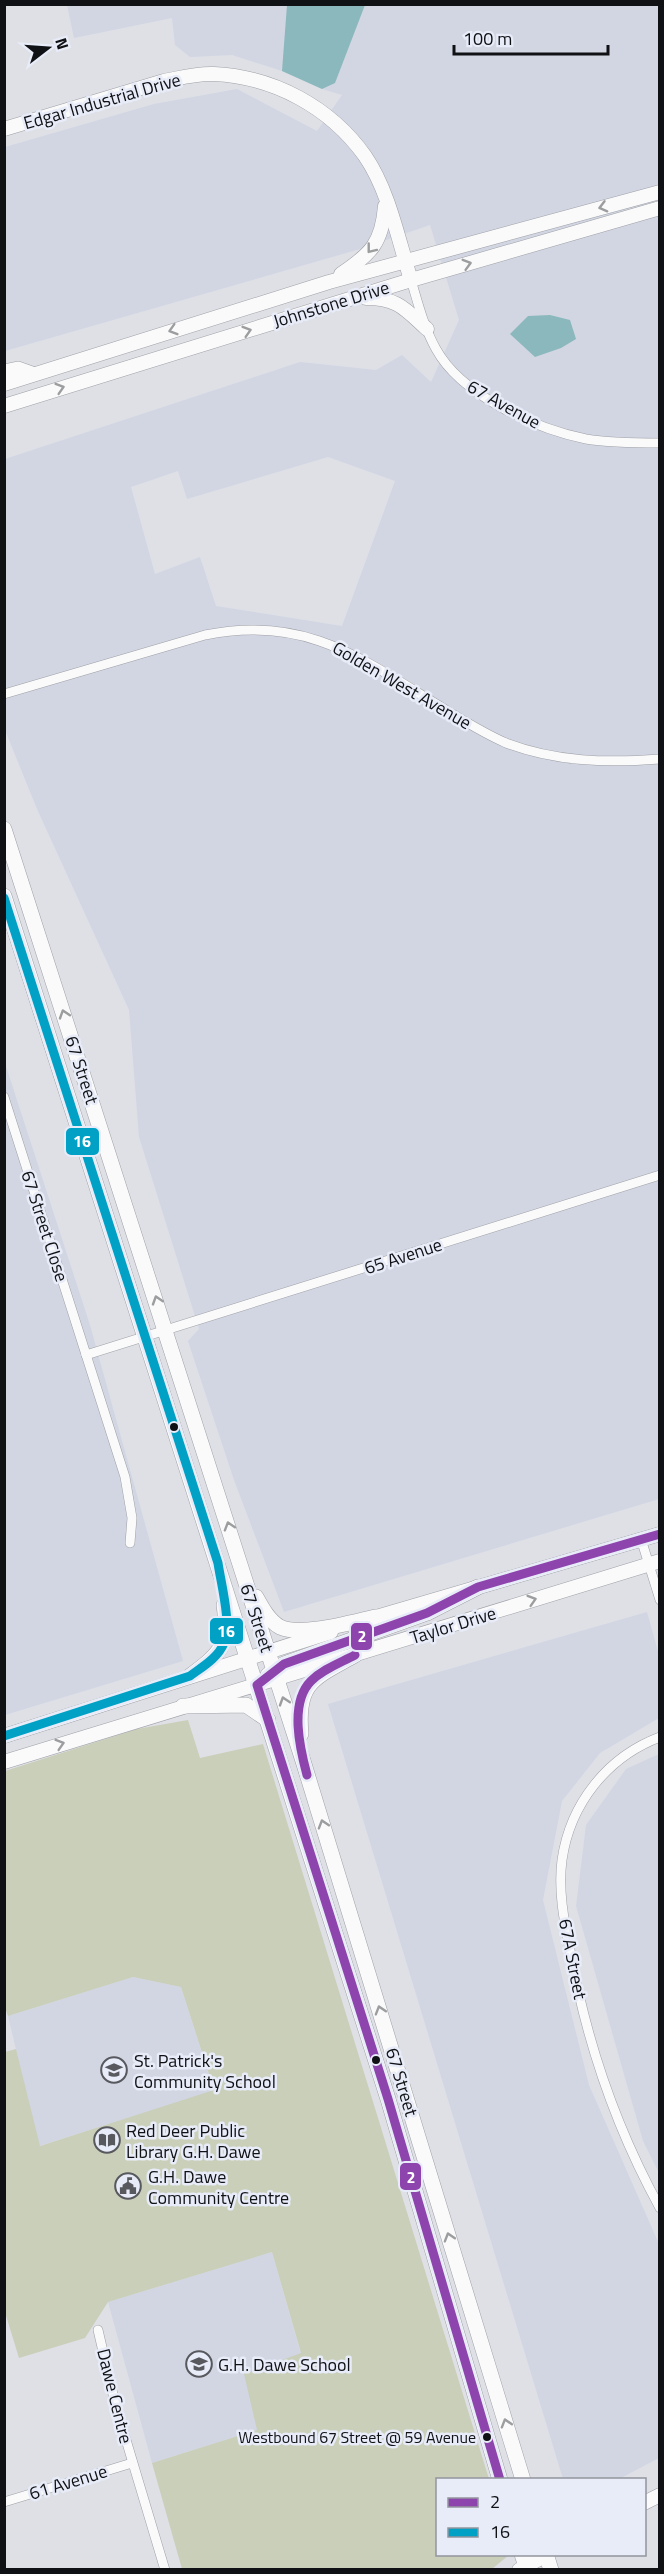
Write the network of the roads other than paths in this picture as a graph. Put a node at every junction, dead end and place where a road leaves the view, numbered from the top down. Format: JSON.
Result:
{"nodes":[{"id":1,"x":4,"y":129,"type":"edge"},
{"id":2,"x":660,"y":192,"type":"edge"},
{"id":3,"x":385,"y":198,"type":"junction"},
{"id":4,"x":660,"y":208,"type":"edge"},
{"id":5,"x":405,"y":260,"type":"junction"},
{"id":6,"x":411,"y":280,"type":"junction"},
{"id":7,"x":329,"y":282,"type":"junction"},
{"id":8,"x":349,"y":299,"type":"junction"},
{"id":9,"x":427,"y":329,"type":"junction"},
{"id":10,"x":4,"y":372,"type":"edge"},
{"id":11,"x":32,"y":374,"type":"junction"},
{"id":12,"x":4,"y":384,"type":"edge"},
{"id":13,"x":4,"y":406,"type":"edge"},
{"id":14,"x":660,"y":443,"type":"edge"},
{"id":15,"x":4,"y":694,"type":"edge"},
{"id":16,"x":660,"y":759,"type":"edge"},
{"id":17,"x":4,"y":829,"type":"edge"},
{"id":18,"x":4,"y":896,"type":"edge"},
{"id":19,"x":4,"y":1097,"type":"edge"},
{"id":20,"x":660,"y":1175,"type":"edge"},
{"id":21,"x":166,"y":1330,"type":"junction"},
{"id":22,"x":146,"y":1337,"type":"junction"},
{"id":23,"x":87,"y":1355,"type":"junction"},
{"id":24,"x":660,"y":1534,"type":"edge"},
{"id":25,"x":641,"y":1539,"type":"junction"},
{"id":26,"x":130,"y":1544,"type":"dead end"},
{"id":27,"x":218,"y":1563,"type":"junction"},
{"id":28,"x":654,"y":1563,"type":"edge"},
{"id":29,"x":246,"y":1582,"type":"junction"},
{"id":30,"x":478,"y":1587,"type":"junction"},
{"id":31,"x":660,"y":1600,"type":"edge"},
{"id":32,"x":375,"y":1617,"type":"junction"},
{"id":33,"x":268,"y":1651,"type":"junction"},
{"id":34,"x":355,"y":1654,"type":"junction"},
{"id":35,"x":248,"y":1658,"type":"junction"},
{"id":36,"x":275,"y":1674,"type":"junction"},
{"id":37,"x":190,"y":1676,"type":"junction"},
{"id":38,"x":257,"y":1685,"type":"junction"},
{"id":39,"x":183,"y":1706,"type":"junction"},
{"id":40,"x":270,"y":1722,"type":"junction"},
{"id":41,"x":4,"y":1736,"type":"edge"},
{"id":42,"x":660,"y":1737,"type":"edge"},
{"id":43,"x":4,"y":1762,"type":"edge"},
{"id":44,"x":304,"y":1764,"type":"junction"},
{"id":45,"x":660,"y":2208,"type":"edge"},
{"id":46,"x":98,"y":2330,"type":"dead end"},
{"id":47,"x":132,"y":2463,"type":"junction"},
{"id":48,"x":499,"y":2478,"type":"edge"},
{"id":49,"x":522,"y":2478,"type":"edge"},
{"id":50,"x":660,"y":2495,"type":"edge"},
{"id":51,"x":4,"y":2502,"type":"edge"},
{"id":52,"x":646,"y":2502,"type":"edge"},
{"id":53,"x":545,"y":2556,"type":"edge"},
{"id":54,"x":523,"y":2565,"type":"edge"},
{"id":55,"x":165,"y":2570,"type":"edge"}],
"edges":[{"from":1,"to":3,"type":"main road","name":"Edgar Industrial Drive"},
{"from":2,"to":5,"type":"main road","name":"Johnstone Drive","one_way":true},
{"from":3,"to":5,"type":"main road","name":"Edgar Industrial Drive"},
{"from":3,"to":7,"type":"main road","one_way":true},
{"from":6,"to":4,"type":"main road","name":"Johnstone Drive","one_way":true},
{"from":5,"to":6,"type":"main road","name":"Edgar Industrial Drive"},
{"from":5,"to":7,"type":"main road","name":"Johnstone Drive"},
{"from":6,"to":8,"type":"main road","name":"Johnstone Drive"},
{"from":6,"to":9,"type":"street","name":"67 Avenue"},
{"from":7,"to":11,"type":"main road","name":"Johnstone Drive","one_way":true},
{"from":8,"to":9,"type":"main road"},
{"from":13,"to":8,"type":"main road","name":"Johnstone Drive","one_way":true},
{"from":9,"to":14,"type":"street","name":"67 Avenue"},
{"from":10,"to":11,"type":"main road"},
{"from":11,"to":12,"type":"main road","name":"Johnstone Drive"},
{"from":15,"to":16,"type":"street","name":"Golden West Avenue"},
{"from":21,"to":17,"type":"main road","name":"67 Street","one_way":true},
{"from":18,"to":22,"type":"main road","name":"67 Street"},
{"from":19,"to":23,"type":"street","name":"67 Street Close"},
{"from":20,"to":21,"type":"street","name":"65 Avenue"},
{"from":21,"to":22,"type":"street","name":"65 Avenue"},
{"from":29,"to":21,"type":"main road","name":"67 Street","one_way":true},
{"from":22,"to":23,"type":"street"},
{"from":22,"to":27,"type":"main road","name":"67 Street"},
{"from":23,"to":26,"type":"street","name":"67 Street Close"},
{"from":24,"to":25,"type":"main road","name":"Taylor Drive"},
{"from":25,"to":28,"type":"street"},
{"from":25,"to":30,"type":"main road","name":"Taylor Drive"},
{"from":27,"to":35,"type":"main road","name":"67 Street"},
{"from":27,"to":37,"type":"main road"},
{"from":28,"to":31,"type":"street"},
{"from":34,"to":28,"type":"main road","name":"Taylor Drive","one_way":true},
{"from":29,"to":32,"type":"main road"},
{"from":29,"to":33,"type":"main road","name":"67 Street"},
{"from":30,"to":32,"type":"main road","name":"Taylor Drive"},
{"from":30,"to":36,"type":"main road"},
{"from":32,"to":33,"type":"main road","name":"Taylor Drive"},
{"from":33,"to":35,"type":"main road","name":"Taylor Drive"},
{"from":33,"to":36,"type":"main road","name":"67 Street"},
{"from":34,"to":36,"type":"main road","name":"Taylor Drive"},
{"from":34,"to":44,"type":"main road"},
{"from":35,"to":37,"type":"main road","name":"Taylor Drive"},
{"from":35,"to":38,"type":"main road","name":"67 Street"},
{"from":36,"to":38,"type":"main road"},
{"from":44,"to":36,"type":"main road","name":"67 Street","one_way":true},
{"from":37,"to":41,"type":"main road","name":"Taylor Drive"},
{"from":38,"to":39,"type":"main road"},
{"from":38,"to":40,"type":"main road","name":"67 Street"},
{"from":39,"to":40,"type":"main road"},
{"from":43,"to":39,"type":"main road","one_way":true},
{"from":40,"to":48,"type":"main road","name":"67 Street"},
{"from":42,"to":45,"type":"street","name":"67A Street"},
{"from":49,"to":44,"type":"main road","name":"67 Street","one_way":true},
{"from":46,"to":47,"type":"street","name":"Dawe Centre"},
{"from":47,"to":51,"type":"street","name":"61 Avenue"},
{"from":47,"to":55,"type":"street","name":"Dawe Centre"},
{"from":50,"to":52,"type":"main road"},
{"from":53,"to":54,"type":"main road"}]}
